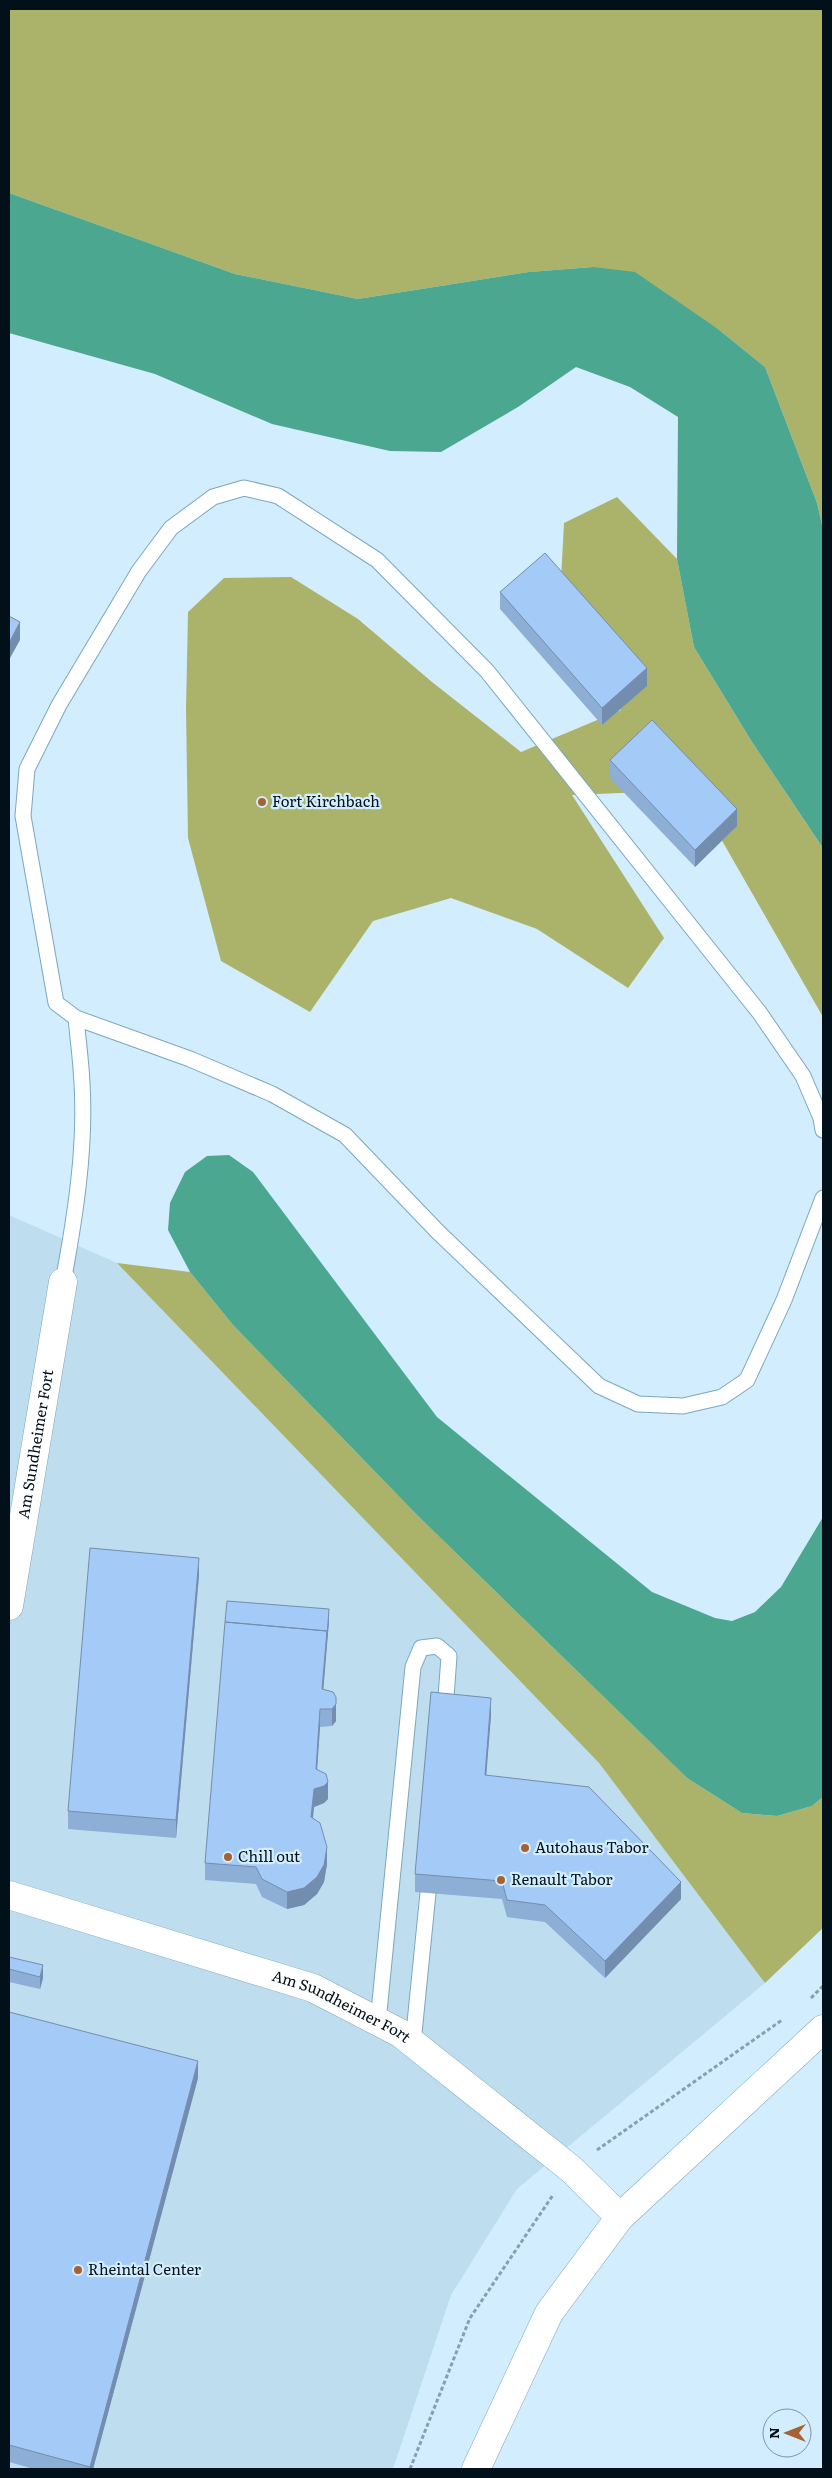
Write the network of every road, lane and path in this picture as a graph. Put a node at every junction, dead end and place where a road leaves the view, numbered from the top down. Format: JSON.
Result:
{"nodes":[{"id":1,"x":76,"y":1018,"type":"junction"},
{"id":2,"x":823,"y":1130,"type":"edge"},
{"id":3,"x":823,"y":1198,"type":"edge"},
{"id":4,"x":64,"y":1282,"type":"joint"},
{"id":5,"x":9,"y":1606,"type":"edge"},
{"id":6,"x":446,"y":1711,"type":"edge"},
{"id":7,"x":428,"y":1893,"type":"edge"},
{"id":8,"x":9,"y":1895,"type":"edge"},
{"id":9,"x":378,"y":2022,"type":"junction"},
{"id":10,"x":823,"y":2029,"type":"edge"},
{"id":11,"x":413,"y":2043,"type":"junction"},
{"id":12,"x":620,"y":2217,"type":"junction"},
{"id":13,"x":476,"y":2469,"type":"edge"}],
"edges":[{"from":1,"to":2,"type":"lane"},
{"from":1,"to":3,"type":"lane"},
{"from":1,"to":4,"type":"lane"},
{"from":4,"to":5,"type":"street","name":"Am Sundheimer Fort"},
{"from":6,"to":9,"type":"lane"},
{"from":7,"to":11,"type":"lane"},
{"from":8,"to":9,"type":"street","name":"Am Sundheimer Fort"},
{"from":9,"to":11,"type":"street","name":"Am Sundheimer Fort"},
{"from":10,"to":12,"type":"street"},
{"from":11,"to":12,"type":"street","name":"Am Sundheimer Fort"},
{"from":12,"to":13,"type":"street"}]}
